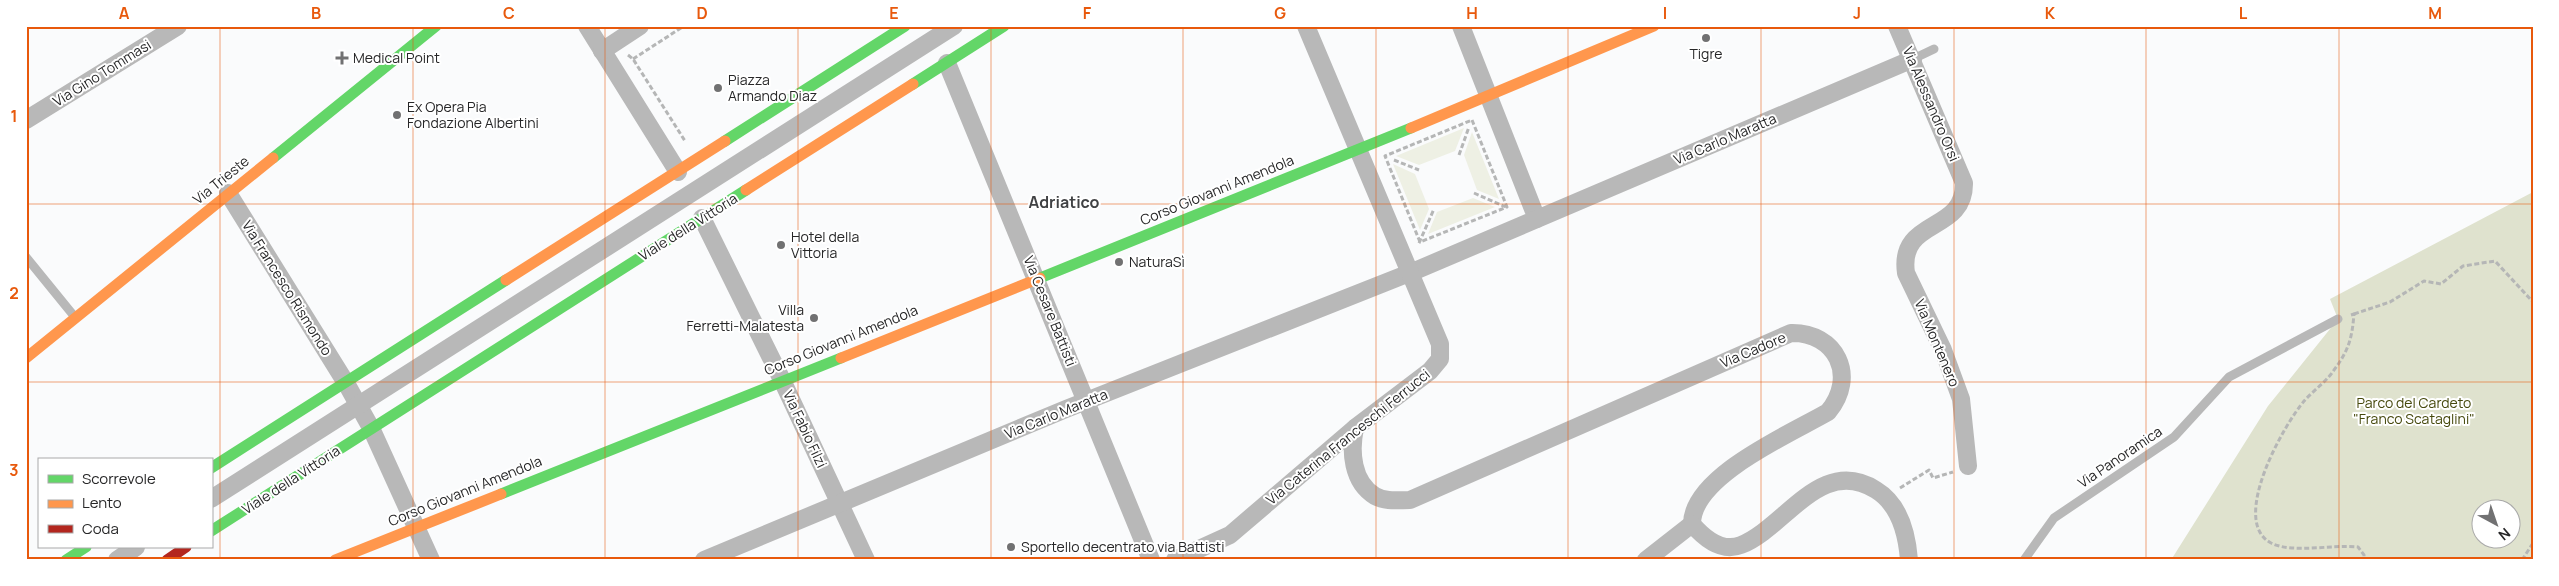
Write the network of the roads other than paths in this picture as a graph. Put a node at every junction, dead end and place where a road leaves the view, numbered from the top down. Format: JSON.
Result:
{"nodes":[{"id":1,"x":178,"y":26,"type":"edge"},
{"id":2,"x":436,"y":26,"type":"edge"},
{"id":3,"x":587,"y":26,"type":"edge"},
{"id":4,"x":640,"y":26,"type":"edge"},
{"id":5,"x":905,"y":26,"type":"edge"},
{"id":6,"x":954,"y":26,"type":"edge"},
{"id":7,"x":1004,"y":26,"type":"edge"},
{"id":8,"x":1306,"y":26,"type":"edge"},
{"id":9,"x":1461,"y":26,"type":"edge"},
{"id":10,"x":1654,"y":26,"type":"edge"},
{"id":11,"x":1897,"y":26,"type":"edge"},
{"id":12,"x":1934,"y":49,"type":"dead end"},
{"id":13,"x":602,"y":51,"type":"junction"},
{"id":14,"x":1913,"y":59,"type":"junction"},
{"id":15,"x":947,"y":63,"type":"junction"},
{"id":16,"x":1488,"y":94,"type":"junction"},
{"id":17,"x":26,"y":120,"type":"edge"},
{"id":18,"x":1359,"y":150,"type":"junction"},
{"id":19,"x":678,"y":172,"type":"junction"},
{"id":20,"x":1964,"y":183,"type":"joint"},
{"id":21,"x":228,"y":193,"type":"junction"},
{"id":22,"x":702,"y":218,"type":"junction"},
{"id":23,"x":1537,"y":219,"type":"junction"},
{"id":24,"x":26,"y":257,"type":"edge"},
{"id":25,"x":1410,"y":272,"type":"junction"},
{"id":26,"x":1037,"y":278,"type":"junction"},
{"id":27,"x":76,"y":318,"type":"junction"},
{"id":28,"x":2338,"y":319,"type":"road end"},
{"id":29,"x":26,"y":358,"type":"edge"},
{"id":30,"x":782,"y":380,"type":"junction"},
{"id":31,"x":346,"y":383,"type":"junction"},
{"id":32,"x":1085,"y":402,"type":"junction"},
{"id":33,"x":358,"y":406,"type":"junction"},
{"id":34,"x":371,"y":428,"type":"junction"},
{"id":35,"x":1355,"y":428,"type":"junction"},
{"id":36,"x":1968,"y":466,"type":"road end"},
{"id":37,"x":212,"y":467,"type":"edge"},
{"id":38,"x":212,"y":498,"type":"edge"},
{"id":39,"x":839,"y":502,"type":"junction"},
{"id":40,"x":1692,"y":524,"type":"junction"},
{"id":41,"x":416,"y":527,"type":"junction"},
{"id":42,"x":212,"y":530,"type":"edge"},
{"id":43,"x":84,"y":548,"type":"edge"},
{"id":44,"x":135,"y":548,"type":"edge"},
{"id":45,"x":185,"y":548,"type":"edge"},
{"id":46,"x":66,"y":560,"type":"edge"},
{"id":47,"x":117,"y":560,"type":"edge"},
{"id":48,"x":167,"y":560,"type":"edge"},
{"id":49,"x":335,"y":560,"type":"edge"},
{"id":50,"x":431,"y":560,"type":"edge"},
{"id":51,"x":704,"y":560,"type":"edge"},
{"id":52,"x":866,"y":560,"type":"edge"},
{"id":53,"x":1151,"y":560,"type":"edge"},
{"id":54,"x":1175,"y":560,"type":"edge"},
{"id":55,"x":1646,"y":560,"type":"edge"},
{"id":56,"x":1909,"y":560,"type":"edge"},
{"id":57,"x":2024,"y":560,"type":"edge"}],
"edges":[{"from":1,"to":17,"type":"street","name":"Via Gino Tommasi"},
{"from":2,"to":21,"type":"street","name":"Via Trieste"},
{"from":3,"to":13,"type":"street"},
{"from":4,"to":13,"type":"street"},
{"from":5,"to":19,"type":"street"},
{"from":6,"to":33,"type":"street","name":"Viale della Vittoria"},
{"from":7,"to":15,"type":"street","name":"Viale della Vittoria"},
{"from":8,"to":18,"type":"street"},
{"from":9,"to":16,"type":"street"},
{"from":10,"to":16,"type":"street"},
{"from":11,"to":14,"type":"street","name":"Via Alessandro Orsi"},
{"from":12,"to":14,"type":"lane"},
{"from":13,"to":19,"type":"street"},
{"from":14,"to":20,"type":"street","name":"Via Alessandro Orsi"},
{"from":14,"to":23,"type":"street","name":"Via Carlo Maratta"},
{"from":15,"to":22,"type":"street","name":"Viale della Vittoria"},
{"from":15,"to":26,"type":"street","name":"Via Cesare Battisti"},
{"from":16,"to":18,"type":"street","name":"Corso Giovanni Amendola"},
{"from":16,"to":23,"type":"street"},
{"from":18,"to":25,"type":"street"},
{"from":18,"to":26,"type":"street","name":"Corso Giovanni Amendola"},
{"from":19,"to":31,"type":"street"},
{"from":20,"to":36,"type":"street","name":"Via Montenero"},
{"from":21,"to":27,"type":"street","name":"Via Trieste"},
{"from":21,"to":31,"type":"street","name":"Via Francesco Rismondo"},
{"from":22,"to":30,"type":"street","name":"Via Fabio Filzi"},
{"from":22,"to":34,"type":"street","name":"Viale della Vittoria"},
{"from":23,"to":25,"type":"street","name":"Via Carlo Maratta"},
{"from":24,"to":27,"type":"lane"},
{"from":25,"to":32,"type":"street","name":"Via Carlo Maratta"},
{"from":25,"to":35,"type":"street","name":"Via Caterina Franceschi Ferrucci"},
{"from":26,"to":30,"type":"street","name":"Corso Giovanni Amendola"},
{"from":26,"to":32,"type":"street","name":"Via Cesare Battisti"},
{"from":27,"to":29,"type":"street","name":"Via Trieste"},
{"from":28,"to":57,"type":"lane","name":"Via Panoramica"},
{"from":30,"to":39,"type":"street","name":"Via Fabio Filzi"},
{"from":30,"to":41,"type":"street","name":"Corso Giovanni Amendola"},
{"from":31,"to":33,"type":"street"},
{"from":31,"to":37,"type":"street"},
{"from":32,"to":39,"type":"street","name":"Via Carlo Maratta"},
{"from":32,"to":53,"type":"street","name":"Via Cesare Battisti"},
{"from":33,"to":34,"type":"street"},
{"from":33,"to":38,"type":"street","name":"Viale della Vittoria"},
{"from":34,"to":41,"type":"street"},
{"from":34,"to":42,"type":"street","name":"Viale della Vittoria"},
{"from":35,"to":40,"type":"street","name":"Via Cadore"},
{"from":35,"to":54,"type":"street","name":"Via Caterina Franceschi Ferrucci"},
{"from":39,"to":51,"type":"street","name":"Via Carlo Maratta"},
{"from":39,"to":52,"type":"street","name":"Via Fabio Filzi"},
{"from":40,"to":55,"type":"street"},
{"from":40,"to":56,"type":"street"},
{"from":41,"to":49,"type":"street","name":"Corso Giovanni Amendola"},
{"from":41,"to":50,"type":"street"},
{"from":43,"to":46,"type":"street"},
{"from":44,"to":47,"type":"street"},
{"from":45,"to":48,"type":"street"}]}
